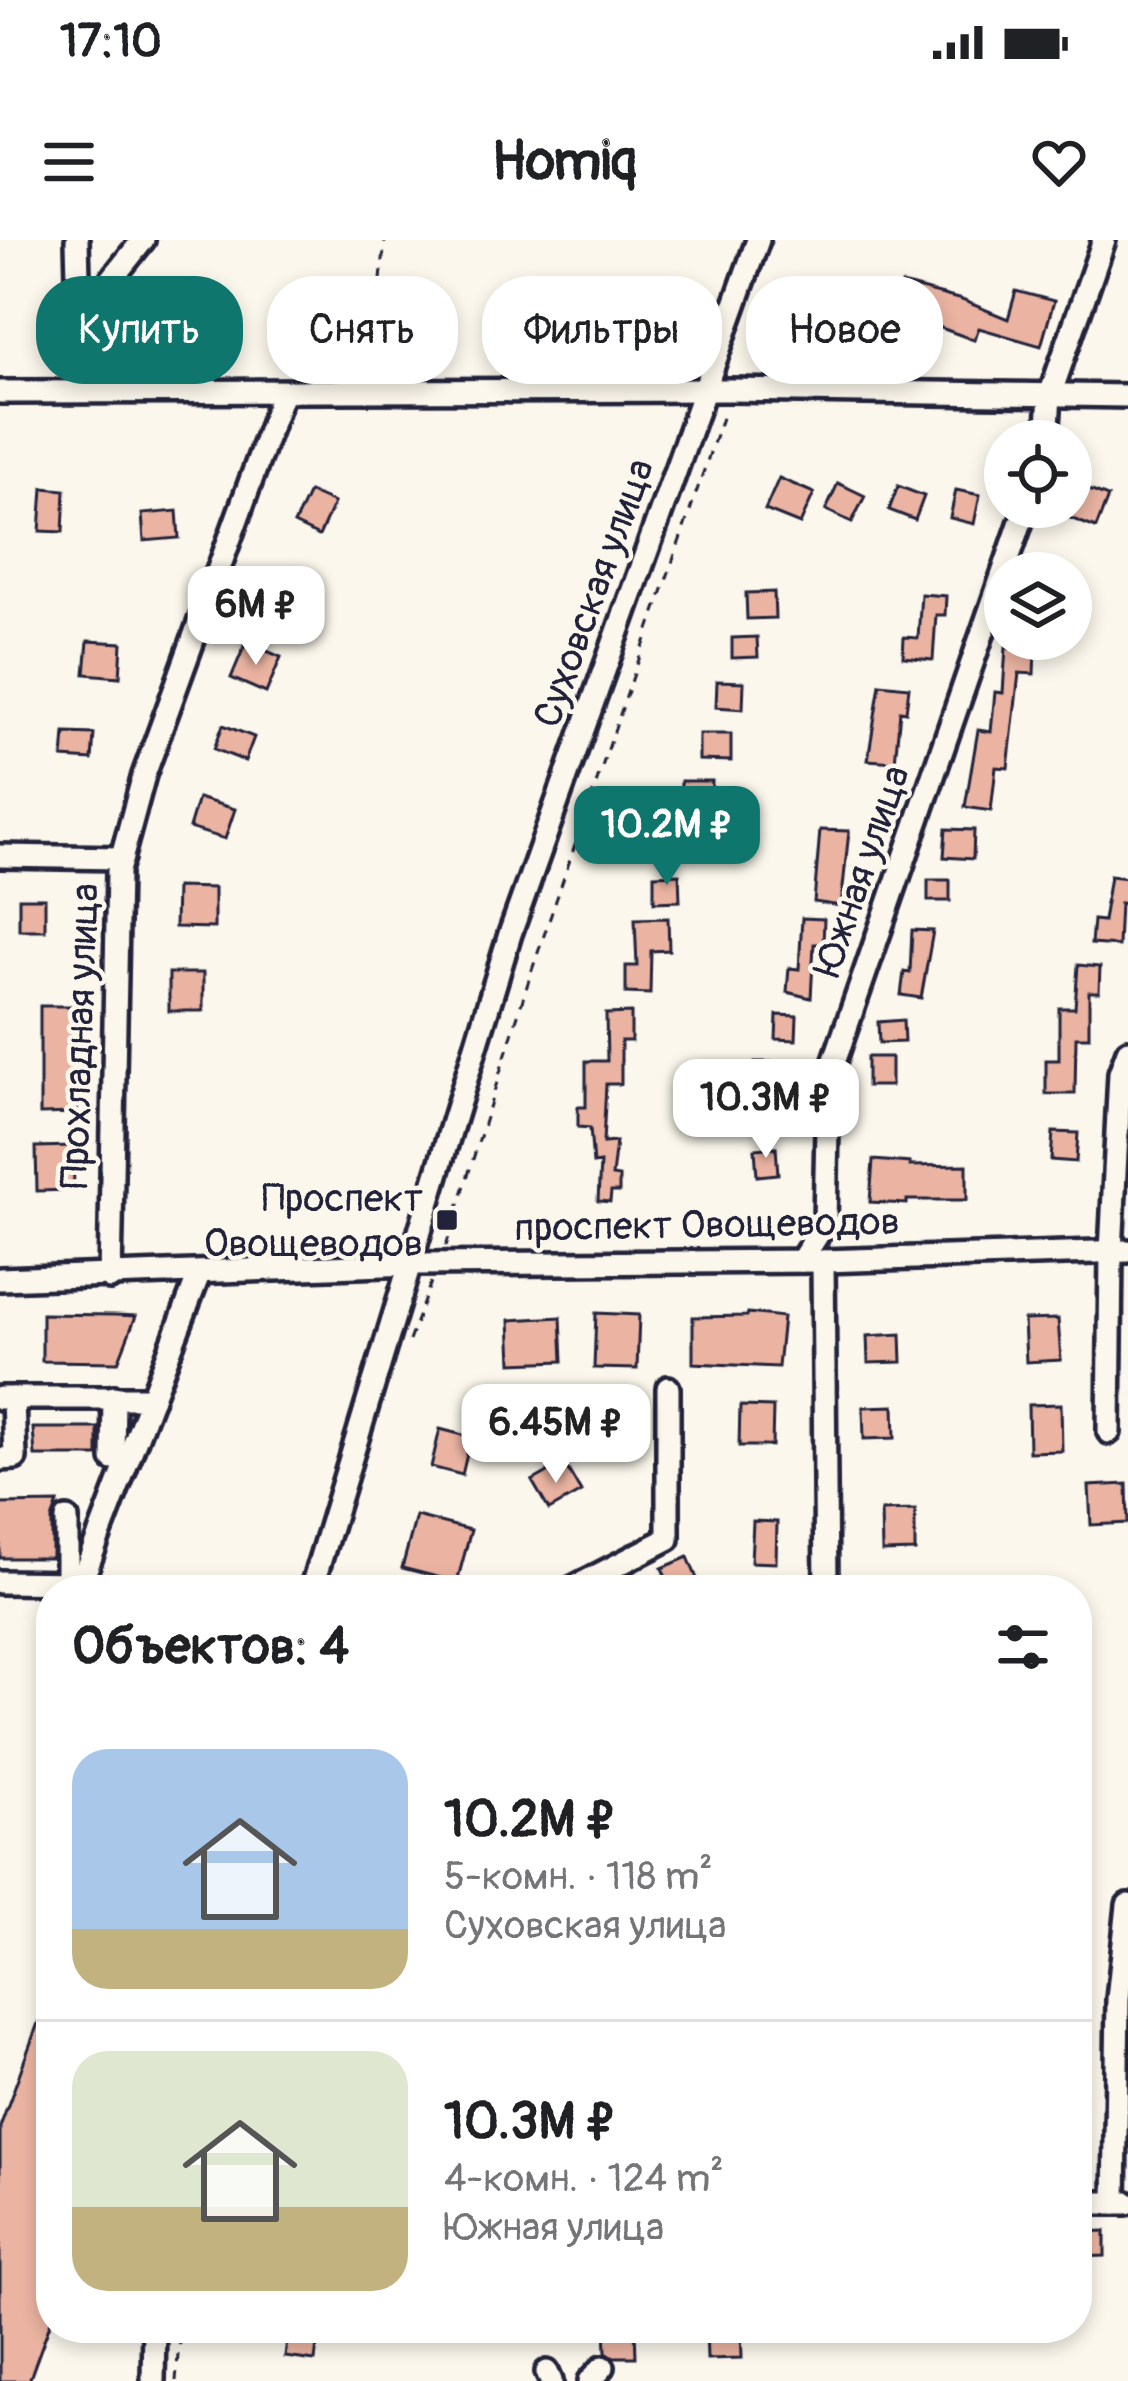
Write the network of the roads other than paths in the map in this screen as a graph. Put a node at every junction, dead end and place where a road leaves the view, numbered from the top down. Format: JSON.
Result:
{"nodes":[{"id":1,"x":77,"y":240,"type":"edge"},
{"id":2,"x":143,"y":240,"type":"edge"},
{"id":3,"x":758,"y":240,"type":"edge"},
{"id":4,"x":1104,"y":240,"type":"edge"},
{"id":5,"x":77,"y":276,"type":"edge"},
{"id":6,"x":115,"y":276,"type":"edge"},
{"id":7,"x":81,"y":384,"type":"edge"},
{"id":8,"x":81,"y":389,"type":"junction"},
{"id":9,"x":704,"y":391,"type":"junction"},
{"id":10,"x":0,"y":392,"type":"edge"},
{"id":11,"x":283,"y":392,"type":"junction"},
{"id":12,"x":1050,"y":395,"type":"junction"},
{"id":13,"x":1128,"y":396,"type":"edge"},
{"id":14,"x":1048,"y":420,"type":"edge"},
{"id":15,"x":1019,"y":528,"type":"edge"},
{"id":16,"x":0,"y":856,"type":"edge"},
{"id":17,"x":122,"y":858,"type":"junction"},
{"id":18,"x":1128,"y":1051,"type":"edge"},
{"id":19,"x":1119,"y":1251,"type":"edge"},
{"id":20,"x":812,"y":1261,"type":"junction"},
{"id":21,"x":412,"y":1264,"type":"junction"},
{"id":22,"x":199,"y":1274,"type":"junction"},
{"id":23,"x":110,"y":1278,"type":"junction"},
{"id":24,"x":0,"y":1279,"type":"edge"},
{"id":25,"x":668,"y":1388,"type":"dead end"},
{"id":26,"x":114,"y":1397,"type":"junction"},
{"id":27,"x":7,"y":1398,"type":"edge"},
{"id":28,"x":152,"y":1398,"type":"junction"},
{"id":29,"x":1109,"y":1432,"type":"dead end"},
{"id":30,"x":129,"y":1457,"type":"junction"},
{"id":31,"x":0,"y":1459,"type":"edge"},
{"id":32,"x":68,"y":1519,"type":"dead end"},
{"id":33,"x":68,"y":1575,"type":"edge"},
{"id":34,"x":84,"y":1575,"type":"edge"},
{"id":35,"x":316,"y":1575,"type":"edge"},
{"id":36,"x":598,"y":1575,"type":"edge"},
{"id":37,"x":825,"y":1575,"type":"edge"},
{"id":38,"x":0,"y":1582,"type":"edge"},
{"id":39,"x":36,"y":1582,"type":"edge"},
{"id":40,"x":1128,"y":1905,"type":"edge"},
{"id":41,"x":1121,"y":2203,"type":"edge"},
{"id":42,"x":154,"y":2343,"type":"edge"},
{"id":43,"x":153,"y":2381,"type":"edge"}],
"edges":[{"from":1,"to":5,"type":"street"},
{"from":2,"to":6,"type":"street"},
{"from":3,"to":9,"type":"street","name":"Суховская улица"},
{"from":4,"to":12,"type":"street"},
{"from":7,"to":8,"type":"street"},
{"from":8,"to":10,"type":"street"},
{"from":8,"to":11,"type":"street"},
{"from":9,"to":11,"type":"street"},
{"from":9,"to":12,"type":"street"},
{"from":9,"to":21,"type":"street","name":"Суховская улица"},
{"from":11,"to":17,"type":"street","name":"Прохладная улица"},
{"from":12,"to":13,"type":"street"},
{"from":12,"to":14,"type":"street"},
{"from":15,"to":20,"type":"street","name":"Южная улица"},
{"from":16,"to":17,"type":"street"},
{"from":17,"to":23,"type":"street","name":"Прохладная улица"},
{"from":18,"to":19,"type":"street"},
{"from":19,"to":20,"type":"street","name":"проспект Овощеводов"},
{"from":19,"to":29,"type":"street"},
{"from":20,"to":21,"type":"street","name":"проспект Овощеводов"},
{"from":20,"to":37,"type":"street","name":"Южная улица"},
{"from":21,"to":22,"type":"street","name":"проспект Овощеводов"},
{"from":21,"to":35,"type":"street","name":"Суховская улица"},
{"from":22,"to":23,"type":"street","name":"проспект Овощеводов"},
{"from":22,"to":28,"type":"street"},
{"from":23,"to":24,"type":"street","name":"проспект Овощеводов"},
{"from":25,"to":36,"type":"street"},
{"from":26,"to":27,"type":"street"},
{"from":26,"to":28,"type":"street"},
{"from":26,"to":30,"type":"street"},
{"from":27,"to":31,"type":"street"},
{"from":28,"to":30,"type":"street"},
{"from":30,"to":34,"type":"street"},
{"from":32,"to":33,"type":"street"},
{"from":38,"to":39,"type":"street"},
{"from":40,"to":41,"type":"street"},
{"from":42,"to":43,"type":"street"}]}
